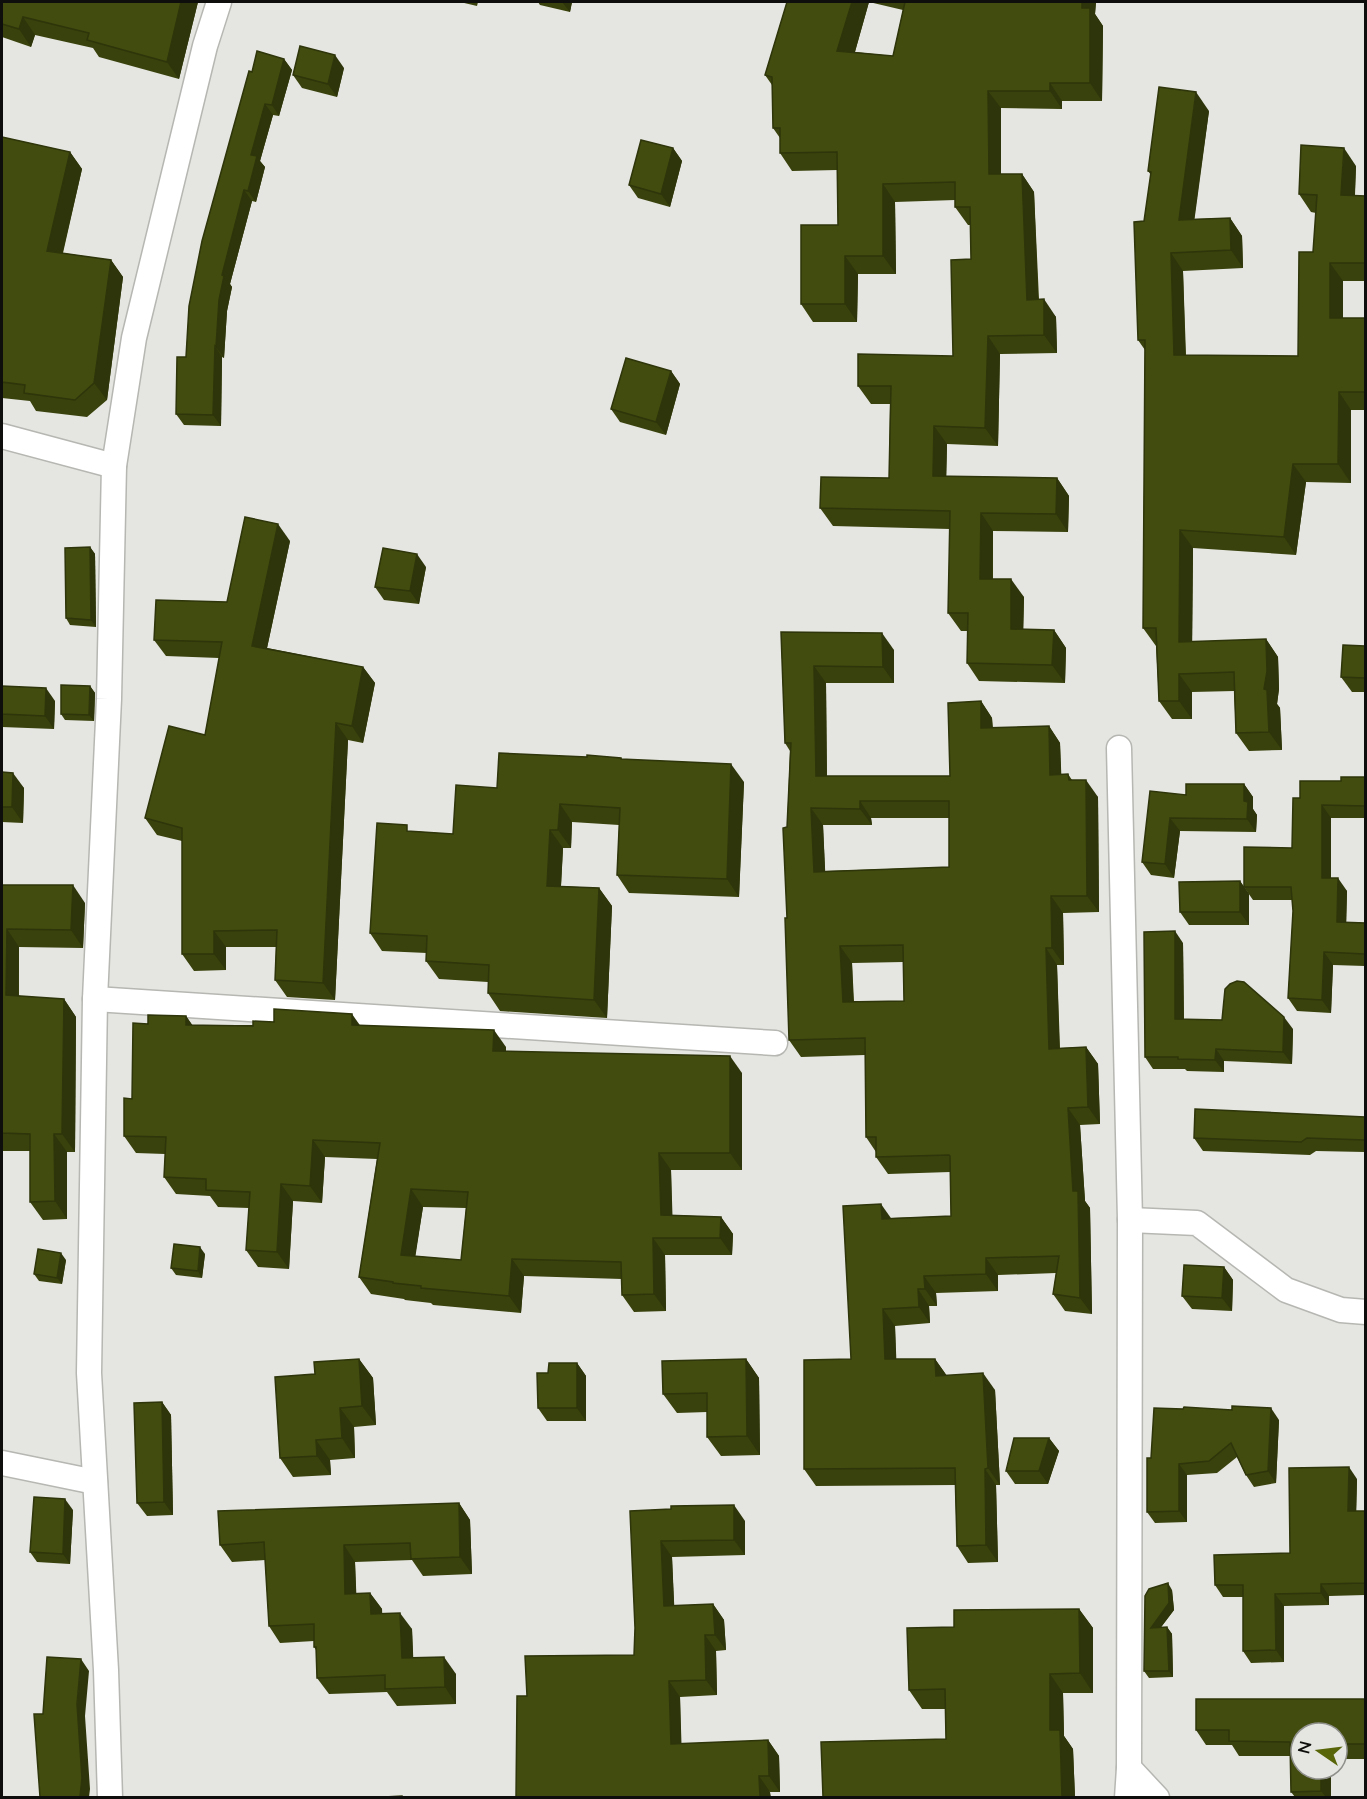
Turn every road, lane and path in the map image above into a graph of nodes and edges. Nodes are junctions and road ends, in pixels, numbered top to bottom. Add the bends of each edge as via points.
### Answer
1 (219, 2) edge
2 (2, 436) edge
3 (114, 466) junction
4 (1119, 748) dead end
5 (95, 999) junction
6 (775, 1043) dead end
7 (1130, 1220) junction
8 (1365, 1312) edge
9 (2, 1463) edge
10 (95, 1482) junction
11 (1129, 1768) junction
12 (110, 1797) edge
13 (1127, 1797) edge
14 (1156, 1797) edge

1 - 3 street via 134,338
2 - 3 street
3 - 5 street via 109,699
4 - 7 street
5 - 6 street
5 - 10 street via 88,1373
7 - 8 street via 1197,1223 1286,1290 1341,1310
7 - 11 street
9 - 10 street
10 - 12 street
11 - 13 street
11 - 14 street

